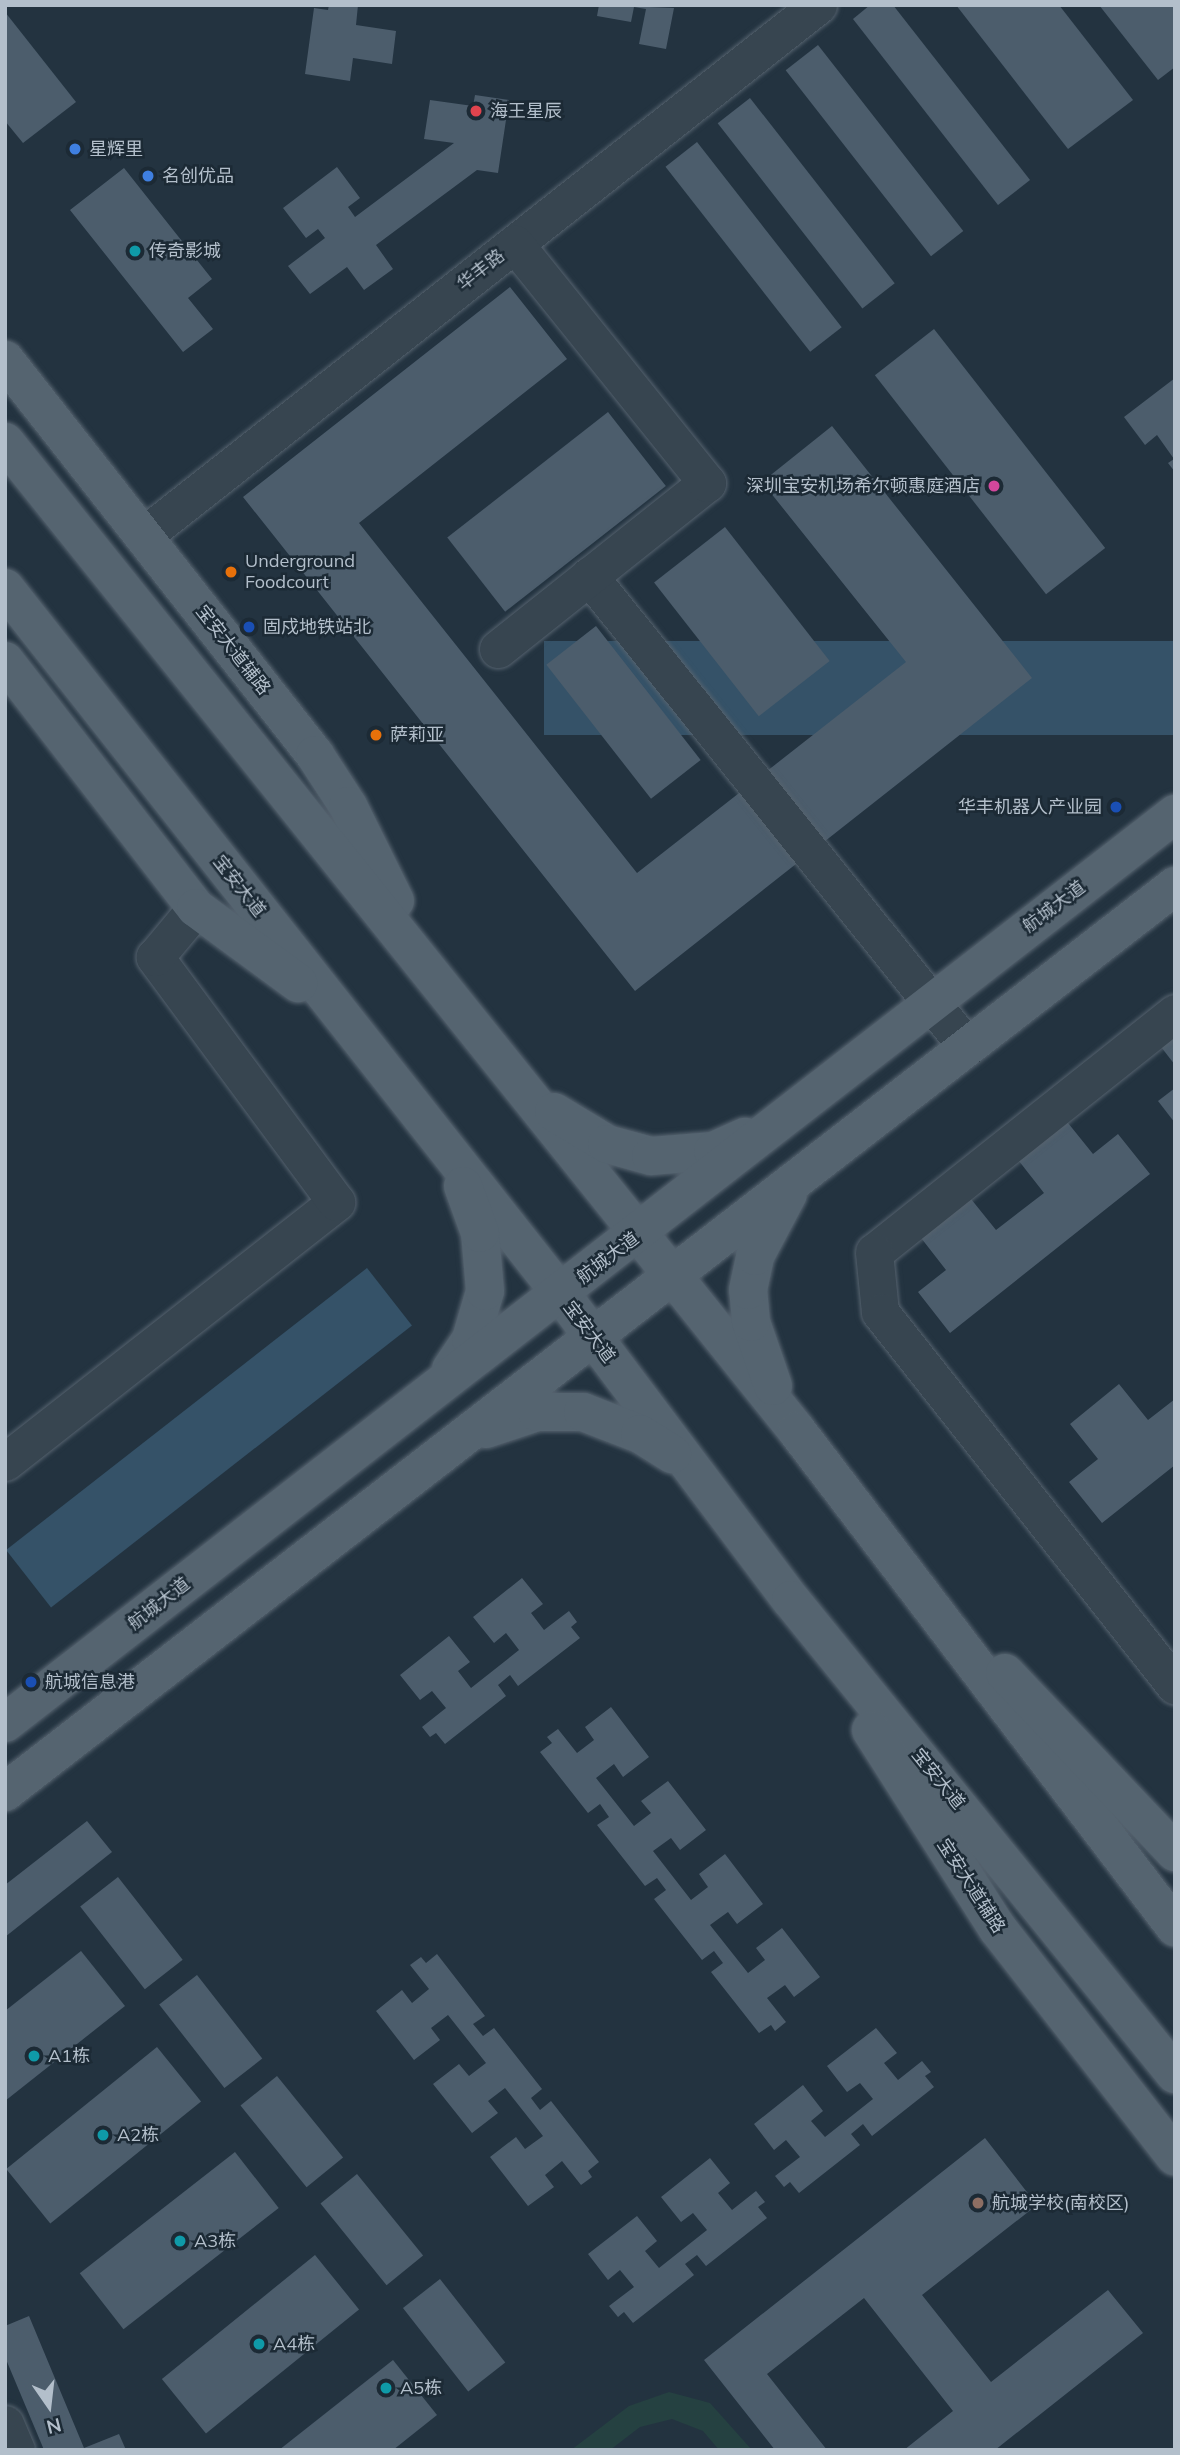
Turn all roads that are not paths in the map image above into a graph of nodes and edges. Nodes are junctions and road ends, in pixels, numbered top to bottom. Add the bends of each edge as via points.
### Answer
1 (818, 5) edge
2 (515, 244) junction
3 (5, 360) edge
4 (5, 442) edge
5 (143, 536) junction
6 (590, 576) junction
7 (5, 588) edge
8 (498, 649) dead end
9 (12, 683) edge
10 (1175, 814) edge
11 (1175, 886) edge
12 (197, 908) junction
13 (425, 963) junction
14 (931, 1001) junction
15 (337, 1013) junction
16 (1175, 1013) edge
17 (967, 1047) junction
18 (519, 1083) junction
19 (787, 1115) junction
20 (443, 1142) junction
21 (799, 1176) junction
22 (640, 1234) junction
23 (670, 1275) junction
24 (561, 1294) junction
25 (592, 1336) junction
26 (421, 1401) junction
27 (797, 1432) junction
28 (455, 1441) junction
29 (5, 1462) edge
30 (704, 1483) junction
31 (897, 1564) junction
32 (791, 1600) junction
33 (1175, 1685) edge
34 (5, 1723) edge
35 (5, 1792) edge
36 (1175, 1852) edge
37 (1175, 1927) edge
38 (1175, 2074) edge
39 (1175, 2155) edge
40 (5, 2424) edge
41 (16, 2450) edge

1 - 2 street, 华丰路
2 - 5 street, 华丰路
2 - 6 street via 707,483
3 - 5 main road, 宝安大道辅路
4 - 13 main road
5 - 13 main road, 宝安大道辅路 via 315,755 348,806
6 - 8 street
6 - 14 street
7 - 15 main road, 宝安大道
9 - 12 main road
10 - 14 main road, 航城大道
11 - 17 main road
12 - 15 main road
12 - 29 street via 155,957 336,1202
13 - 18 main road
14 - 17 street
14 - 19 main road, 航城大道
15 - 20 main road, 宝安大道
16 - 33 street via 874,1252 880,1312
17 - 21 main road
18 - 19 main road via 565,1121 607,1144 651,1156 713,1151
18 - 22 main road
19 - 22 main road, 航城大道
20 - 24 main road, 宝安大道
20 - 26 main road via 480,1233 485,1291 471,1339 456,1364
21 - 23 main road
21 - 27 main road via 760,1245 748,1290 758,1350
22 - 23 main road
22 - 24 main road, 航城大道
23 - 25 main road
23 - 27 main road
24 - 25 main road, 宝安大道
24 - 26 main road, 航城大道
25 - 28 main road
25 - 30 main road, 宝安大道
26 - 34 main road, 航城大道
27 - 31 main road
28 - 30 main road via 537,1412 583,1412 611,1420 667,1449
28 - 35 main road
30 - 32 main road, 宝安大道
31 - 36 main road
31 - 37 main road
32 - 38 main road, 宝安大道
32 - 39 main road, 宝安大道辅路 via 998,1929
40 - 41 street

